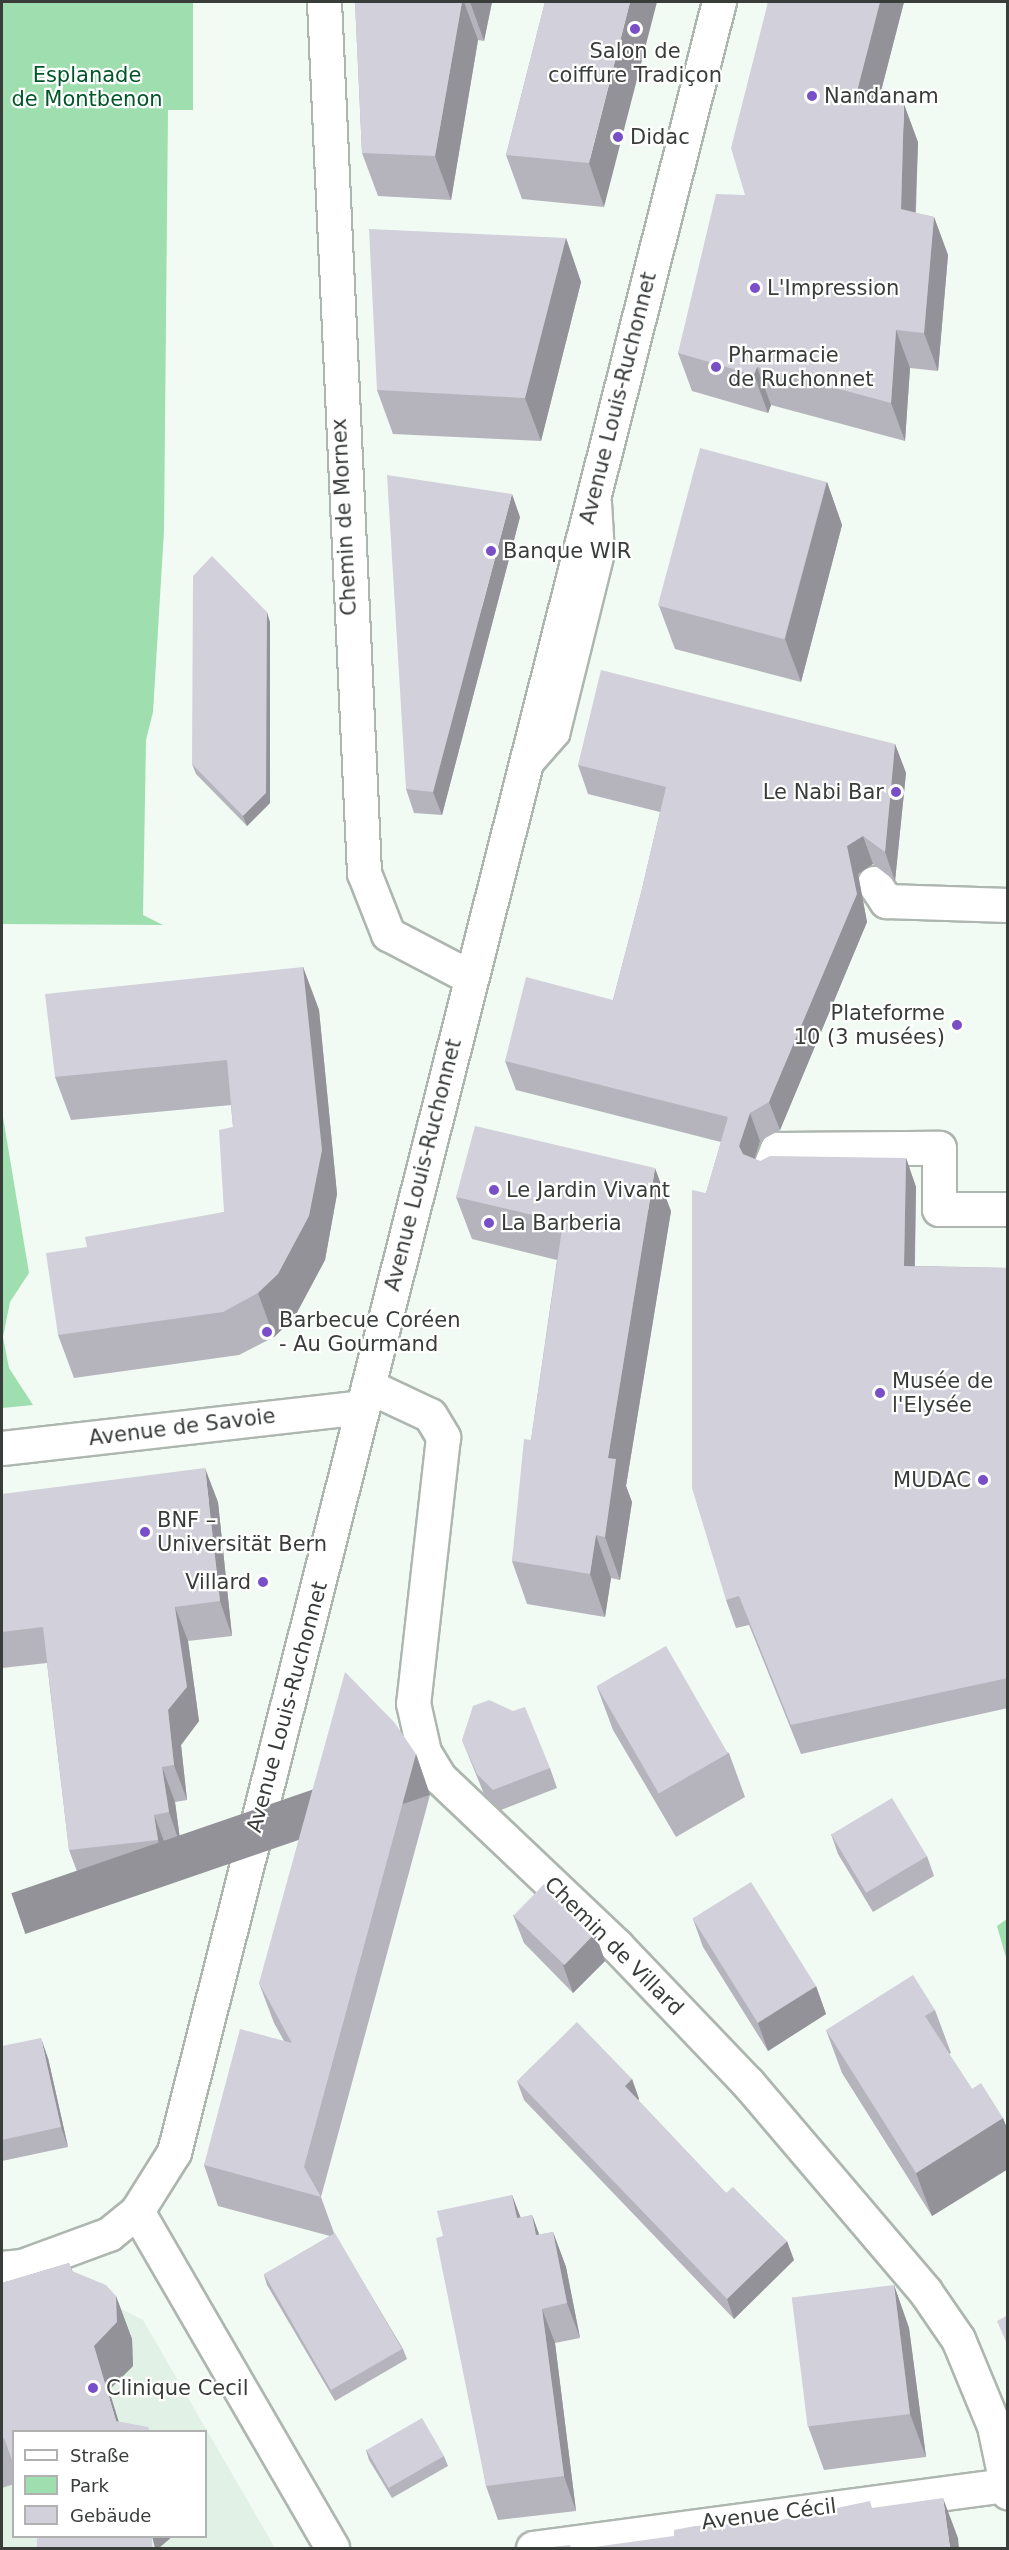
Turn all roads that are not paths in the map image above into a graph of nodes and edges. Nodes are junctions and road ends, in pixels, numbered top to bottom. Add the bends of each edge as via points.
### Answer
1 (324, 2) edge
2 (718, 2) edge
3 (874, 883) dead end
4 (1008, 905) edge
5 (470, 977) junction
6 (768, 1171) edge
7 (1008, 1209) edge
8 (365, 1396) junction
9 (2, 1448) edge
10 (137, 2211) junction
11 (2, 2268) edge
12 (1007, 2486) edge
13 (1008, 2493) edge
14 (332, 2548) edge
15 (532, 2548) edge

1 - 5 street, Chemin de Mornex via 364,873 388,934
2 - 5 street, Avenue Louis-Ruchonnet
3 - 4 street via 886,901
5 - 8 street, Avenue Louis-Ruchonnet
6 - 7 street via 777,1149 939,1148 939,1209
8 - 9 street, Avenue de Savoie
8 - 10 street, Avenue Louis-Ruchonnet via 174,2152
8 - 12 street, Chemin de Villard via 430,1415 443,1437 413,1702 424,1752 439,1777 616,1946 748,2083 925,2291 958,2339 994,2426
10 - 11 street, Avenue Louis-Ruchonnet via 109,2234 78,2248
10 - 14 street
12 - 13 street, Chemin de Villard
12 - 15 street, Avenue Cécil

